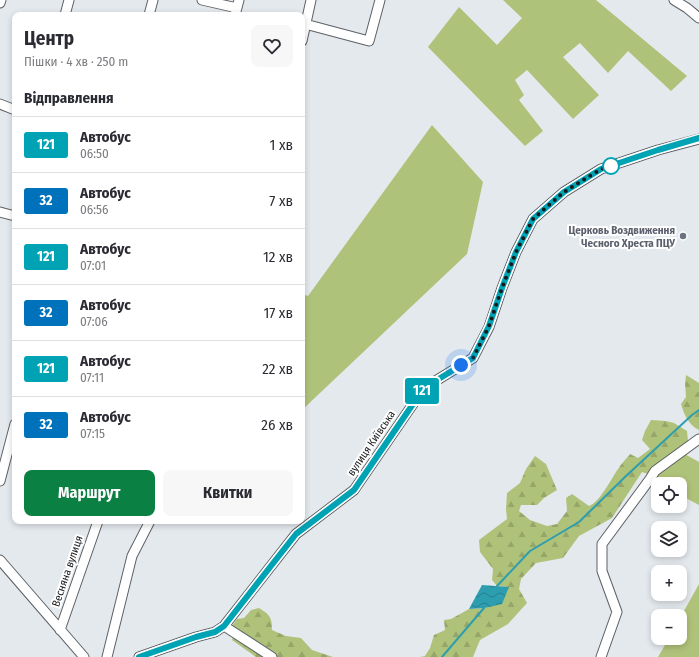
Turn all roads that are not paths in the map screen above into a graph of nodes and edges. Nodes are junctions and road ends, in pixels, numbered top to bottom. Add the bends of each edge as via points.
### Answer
1 (1, 0) edge
2 (69, 0) edge
3 (153, 0) edge
4 (202, 0) edge
5 (311, 0) edge
6 (380, 0) edge
7 (674, 0) edge
8 (0, 3) edge
9 (237, 8) edge
10 (66, 12) edge
11 (151, 12) edge
12 (699, 18) edge
13 (305, 24) joint
14 (0, 104) edge
15 (12, 109) edge
16 (699, 138) edge
17 (0, 212) edge
18 (12, 215) edge
19 (12, 433) edge
20 (699, 439) edge
21 (2, 461) edge
22 (0, 481) edge
23 (97, 524) edge
24 (148, 524) edge
25 (0, 560) edge
26 (224, 626) junction
27 (60, 630) junction
28 (84, 657) edge
29 (107, 657) edge
30 (139, 657) edge
31 (272, 657) edge
32 (601, 657) edge

1 - 8 street
2 - 10 street
3 - 11 street
4 - 9 street
5 - 13 street
6 - 13 street via 369,41
7 - 12 street
14 - 15 street
16 - 26 street, вулиця Київська via 601,169 564,192 533,219 516,252 489,326 473,358 424,388 354,490 296,534
17 - 18 street
19 - 21 street
20 - 32 street via 655,471 602,544 602,571 618,612
21 - 22 street
23 - 27 street, Весняна вулиця
24 - 29 street via 132,556
25 - 27 street
26 - 30 street, вулиця Київська via 215,632
26 - 31 street
27 - 28 street

